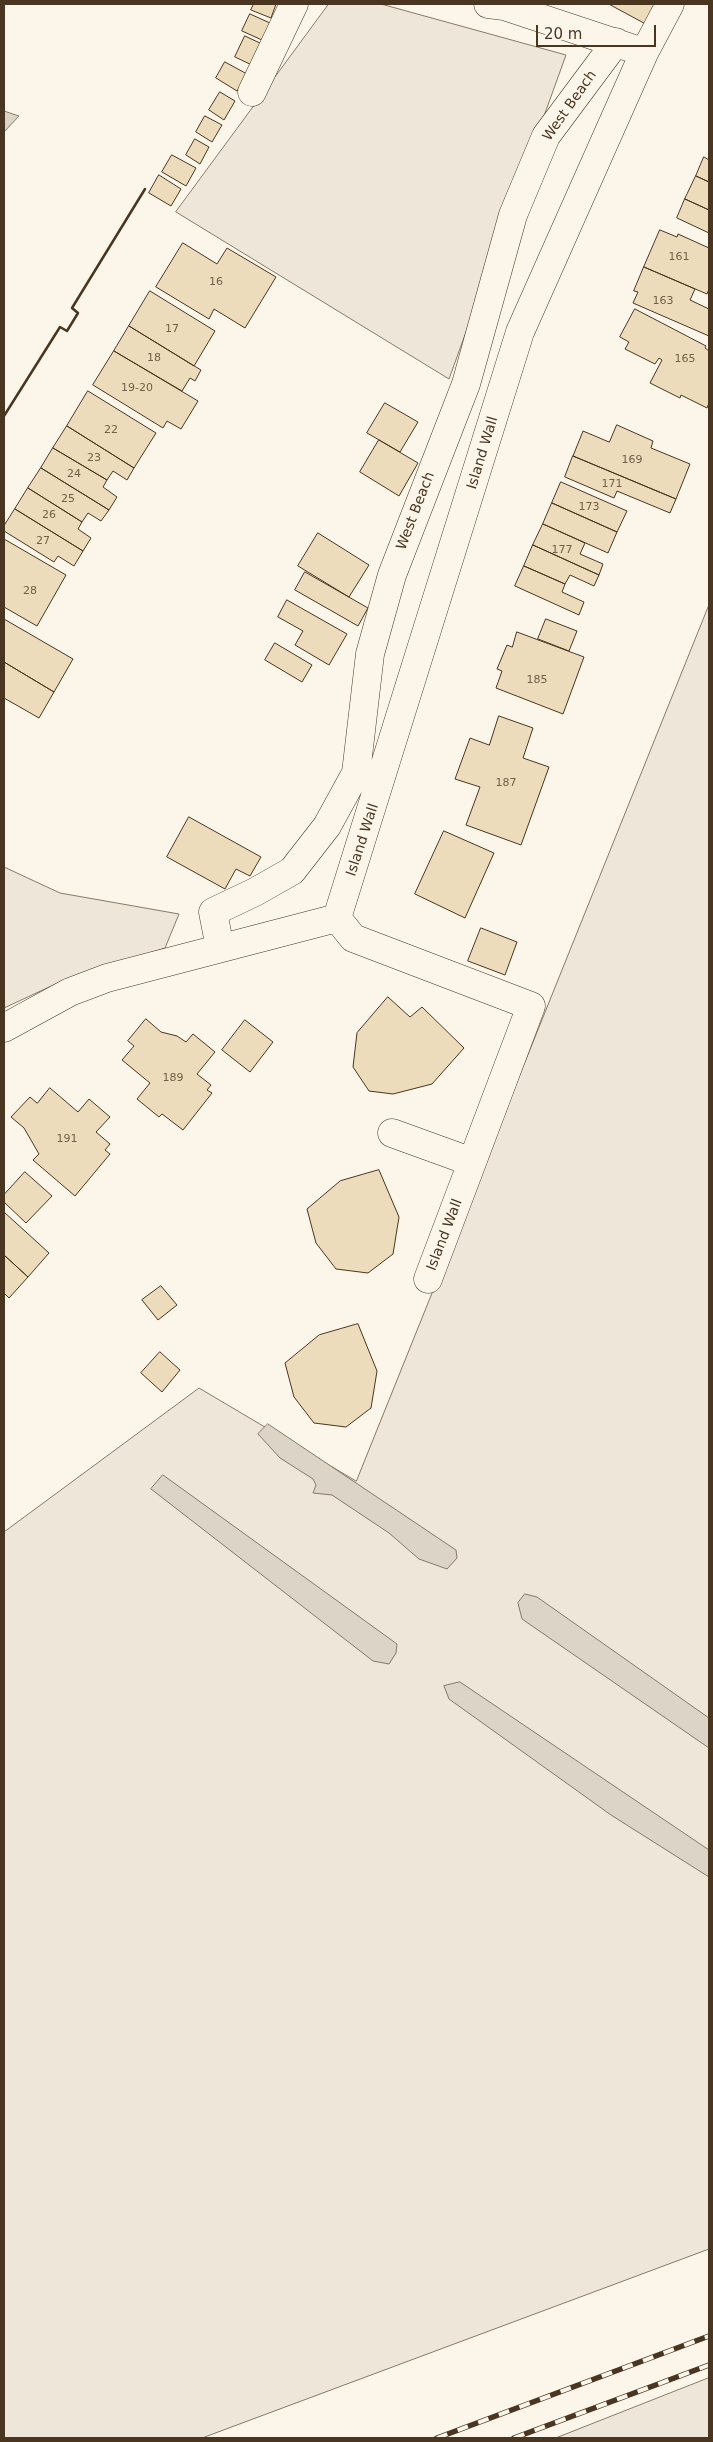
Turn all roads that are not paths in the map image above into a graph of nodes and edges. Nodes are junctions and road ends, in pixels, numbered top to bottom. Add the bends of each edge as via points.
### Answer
1 (294, 4) edge
2 (488, 4) edge
3 (670, 4) edge
4 (616, 42) junction
5 (644, 53) junction
6 (252, 92) dead end
7 (337, 918) junction
8 (220, 948) junction
9 (4, 1028) edge
10 (392, 1133) dead end
11 (472, 1162) junction
12 (428, 1279) dead end

1 - 6 street
2 - 4 street via 504,6
3 - 5 street, Island Wall
4 - 5 street
4 - 8 street, West Beach via 546,136 513,215 466,384 392,575 370,654 356,773 327,826 292,871 213,912
5 - 7 street, Island Wall via 520,332
7 - 8 street
7 - 11 street, Island Wall via 352,938 531,1006
8 - 9 street via 107,978 70,992
10 - 11 street
11 - 12 street, Island Wall

